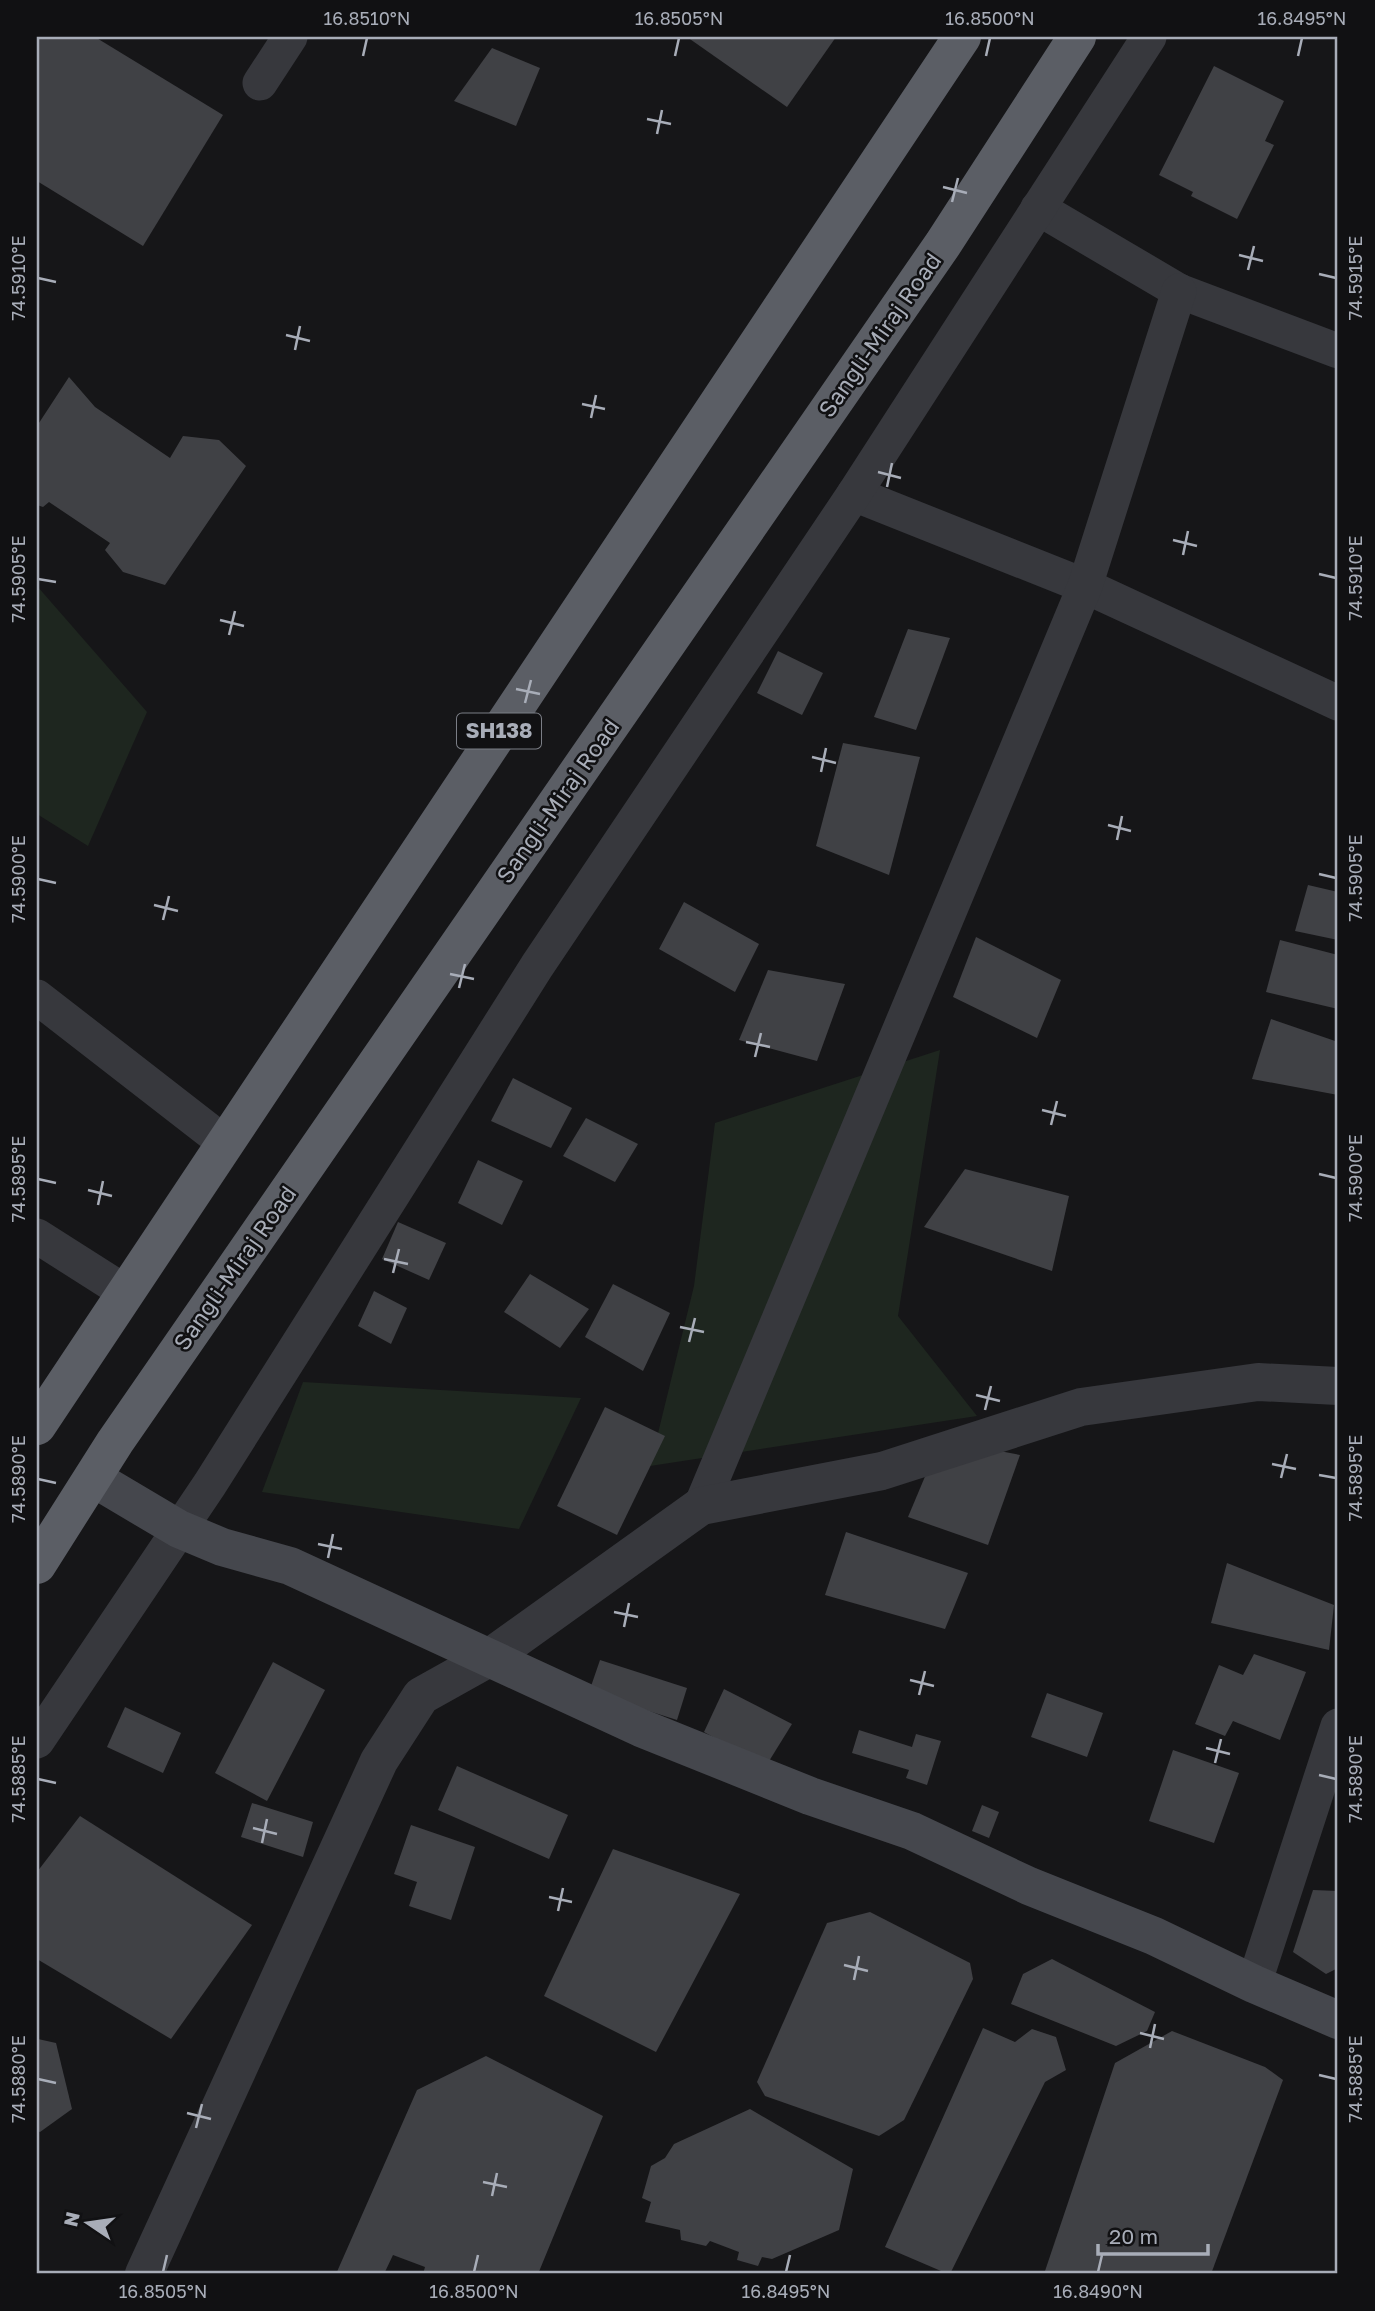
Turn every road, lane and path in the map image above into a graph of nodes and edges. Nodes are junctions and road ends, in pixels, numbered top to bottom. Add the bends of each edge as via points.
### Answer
1 (290, 37) edge
2 (962, 37) edge
3 (1077, 37) edge
4 (1149, 37) edge
5 (260, 83) dead end
6 (1038, 208) junction
7 (1179, 291) junction
8 (1338, 351) edge
9 (854, 494) junction
10 (1085, 586) junction
11 (1338, 703) edge
12 (37, 997) edge
13 (225, 1143) junction
14 (37, 1236) edge
15 (125, 1293) junction
16 (1338, 1387) edge
17 (37, 1426) edge
18 (93, 1478) junction
19 (701, 1506) junction
20 (179, 1529) junction
21 (37, 1565) edge
22 (489, 1658) junction
23 (1338, 1726) edge
24 (37, 1741) edge
25 (1254, 1984) junction
26 (1338, 2020) edge
27 (144, 2274) edge

1 - 5 street
2 - 13 highway, SH138
3 - 18 highway, Sangli-Miraj Road via 935,255
4 - 6 street
6 - 7 street
6 - 9 street
7 - 8 street
7 - 10 street
9 - 10 street
9 - 20 street via 537,966
10 - 11 street
10 - 19 street
12 - 13 street
13 - 15 highway, SH138
14 - 15 street
15 - 17 highway, SH138
16 - 19 street via 1258,1382 1081,1407 882,1471
18 - 20 main road
18 - 21 highway, Sangli-Miraj Road
19 - 22 street
20 - 22 main road via 290,1566
20 - 24 street
22 - 25 main road via 641,1728 810,1796 912,1831
22 - 27 street via 421,1696 379,1762
23 - 25 street
25 - 26 main road

